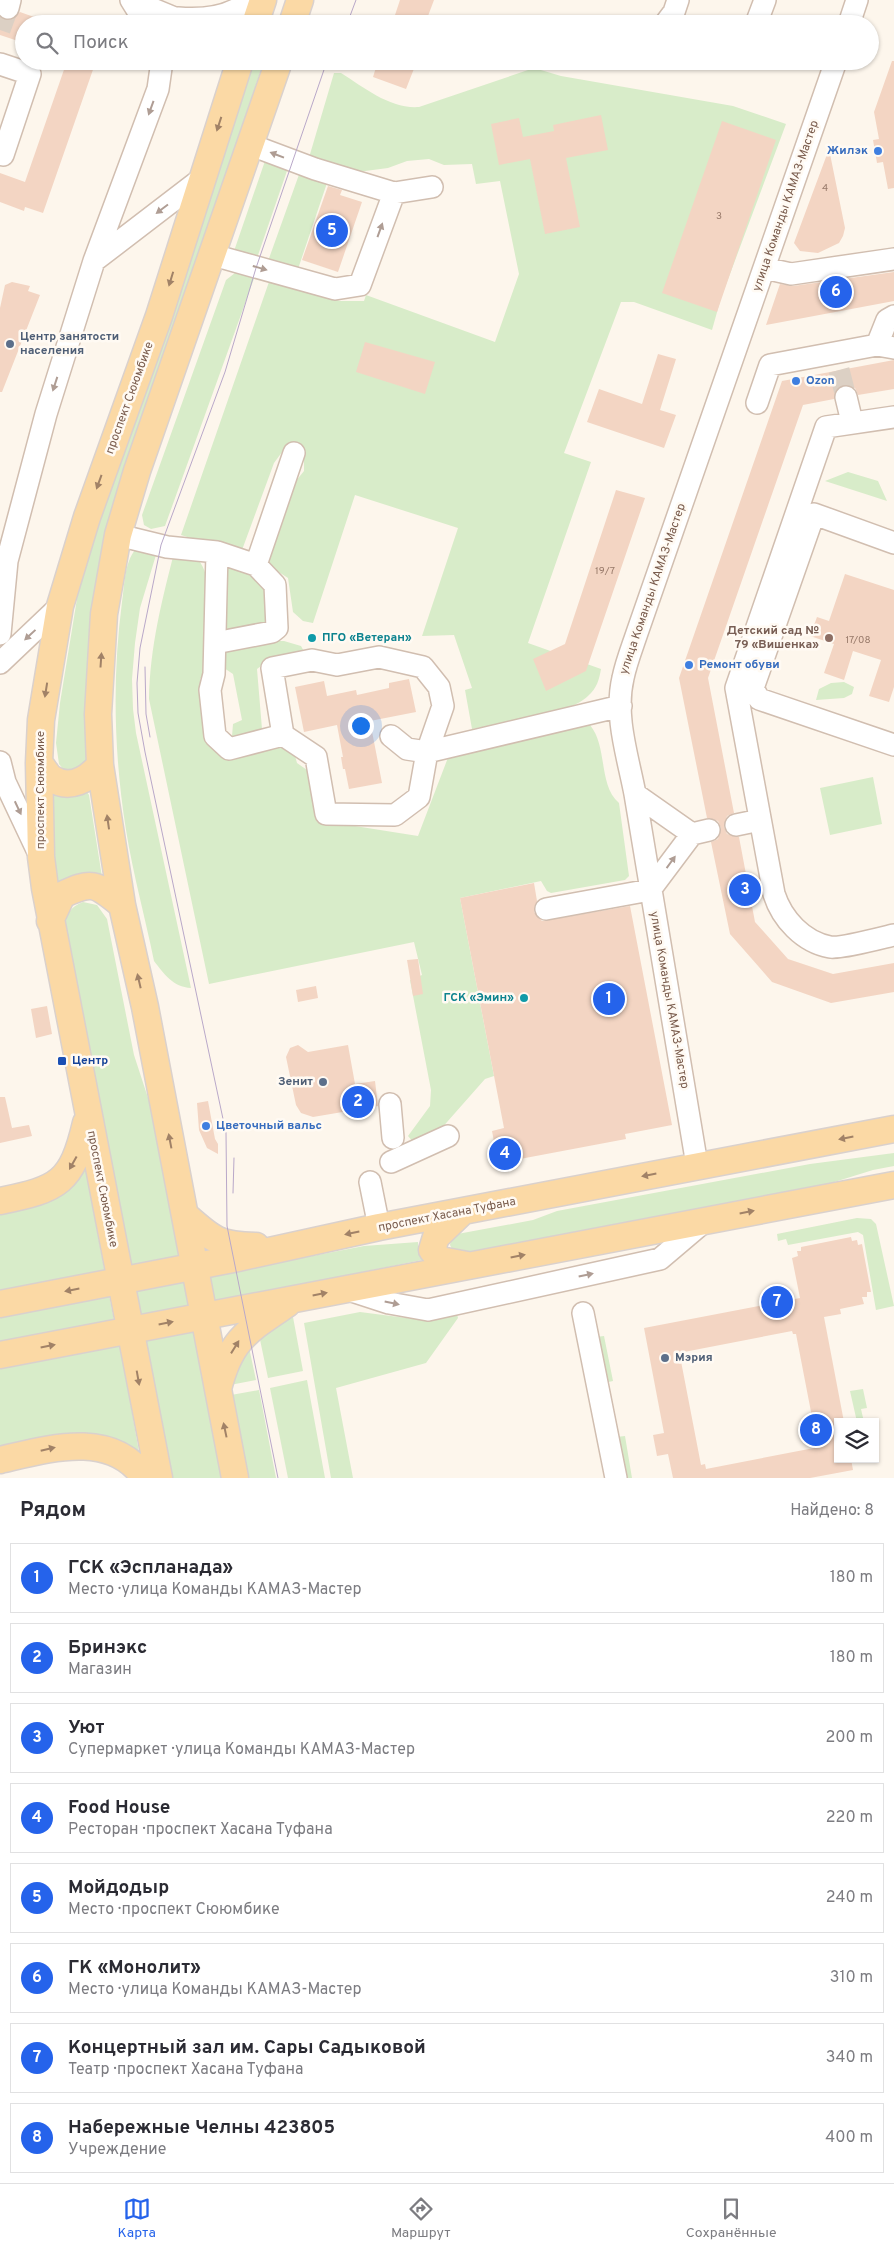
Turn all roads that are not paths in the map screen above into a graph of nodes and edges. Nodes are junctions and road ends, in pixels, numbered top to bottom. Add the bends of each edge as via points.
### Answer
1 (131, 0) edge
2 (250, 0) edge
3 (264, 0) edge
4 (300, 0) edge
5 (678, 0) edge
6 (765, 0) edge
7 (857, 0) edge
8 (140, 15) edge
9 (168, 15) edge
10 (216, 15) edge
11 (258, 15) edge
12 (295, 15) edge
13 (672, 15) edge
14 (759, 15) edge
15 (852, 15) edge
16 (0, 64) edge
17 (15, 69) edge
18 (18, 70) edge
19 (161, 70) edge
20 (229, 70) edge
21 (237, 70) edge
22 (276, 70) edge
23 (833, 70) edge
24 (230, 88) junction
25 (250, 145) junction
26 (0, 154) edge
27 (201, 180) junction
28 (432, 187) dead end
29 (394, 193) junction
30 (213, 255) junction
31 (894, 259) edge
32 (94, 261) junction
33 (764, 268) junction
34 (894, 316) edge
35 (886, 346) edge
36 (846, 397) tunnel mouth
37 (757, 403) dead end
38 (894, 416) edge
39 (852, 422) junction
40 (294, 453) dead end
41 (118, 535) junction
42 (894, 544) edge
43 (217, 552) junction
44 (4, 559) edge
45 (256, 565) junction
46 (60, 606) junction
47 (0, 634) edge
48 (214, 643) junction
49 (0, 663) edge
50 (621, 706) junction
51 (283, 735) junction
52 (391, 736) dead end
53 (894, 745) edge
54 (427, 752) junction
55 (0, 762) edge
56 (39, 763) junction
57 (100, 765) junction
58 (635, 794) junction
59 (760, 820) junction
60 (736, 825) dead end
61 (41, 857) junction
62 (650, 890) junction
63 (122, 905) junction
64 (546, 909) dead end
65 (50, 921) junction
66 (894, 935) edge
67 (390, 1104) dead end
68 (88, 1117) junction
69 (894, 1129) edge
70 (448, 1136) dead end
71 (393, 1138) dead end
72 (391, 1162) dead end
73 (697, 1166) junction
74 (370, 1182) dead end
75 (894, 1185) edge
76 (0, 1201) edge
77 (461, 1213) junction
78 (185, 1215) junction
79 (706, 1220) junction
80 (379, 1227) junction
81 (285, 1247) junction
82 (471, 1265) junction
83 (194, 1266) junction
84 (120, 1280) junction
85 (346, 1289) junction
86 (294, 1299) junction
87 (0, 1304) edge
88 (203, 1315) junction
89 (130, 1330) junction
90 (0, 1356) edge
91 (217, 1392) junction
92 (0, 1460) edge
93 (146, 1478) edge
94 (159, 1478) edge
95 (235, 1478) edge
96 (605, 1478) edge
97 (616, 1478) edge

1 - 8 street
1 - 9 street
2 - 10 street
3 - 11 main road
4 - 12 main road
5 - 13 street
6 - 14 street
7 - 15 street
16 - 17 street
18 - 26 street via 30,74 3,155
19 -> 32 street via 158,89
20 - 24 street
21 - 24 main road, проспект Сююмбике
22 - 25 main road
23 - 33 street, улица Команды КАМАЗ-Мастер
24 -> 27 main road, проспект Сююмбике
29 -> 25 street
25 - 30 main road
27 -> 32 street
27 -> 46 main road, проспект Сююмбике via 159,316 87,517
28 - 29 street
30 -> 29 street via 335,289 360,285
30 - 41 main road
31 - 33 street via 791,274
32 -> 44 street
33 - 50 street, улица Команды КАМАЗ-Мастер via 636,633 622,679
34 - 35 street via 887,320
35 - 37 street via 837,361 770,365
36 - 39 street
38 - 39 street
39 - 59 street via 826,427 736,688
40 - 45 street
41 - 43 street via 167,547
57 -> 41 main road via 98,714 104,614
42 - 53 street via 814,514 753,688 760,699
43 - 45 street
43 - 48 street
44 - 47 street
45 - 48 street via 275,585 277,628 272,632
46 -> 49 street
46 -> 56 main road, проспект Сююмбике via 41,720
48 - 51 street via 214,674 210,690 216,736 229,749
50 - 54 street
50 - 58 street, улица Команды КАМАЗ-Мастер via 623,738
51 - 54 street via 316,757 326,814 394,816 418,797
51 - 54 street via 272,668 312,660 337,665 379,657 423,667 439,687 443,706
52 - 54 street via 407,749
55 -> 61 street via 5,782
56 - 57 main road via 52,778 66,783 90,777
56 - 61 main road, проспект Сююмбике
63 -> 57 main road
58 - 62 street, улица Команды КАМАЗ-Мастер
62 -> 58 street via 700,832
59 - 60 street
59 - 66 street via 776,902 797,932 831,948
61 - 65 main road, проспект Сююмбике
62 - 64 street
62 - 73 street, улица Команды КАМАЗ-Мастер
63 - 65 main road via 100,888 82,886 62,895
78 -> 63 main road
65 - 68 main road, проспект Сююмбике
67 - 71 street
68 -> 76 main road via 77,1156 60,1182 34,1194
68 - 84 main road, проспект Сююмбике
69 -> 73 main road, проспект Хасана Туфана
70 - 72 street
73 -> 77 main road, проспект Хасана Туфана
74 - 80 street
79 -> 75 main road
77 - 80 main road, проспект Хасана Туфана
77 - 82 main road via 436,1237 432,1250 440,1260
78 - 81 main road via 221,1243
78 - 83 main road
82 -> 79 main road
85 -> 79 street via 389,1303 428,1310 660,1258
80 -> 81 main road, проспект Хасана Туфана
81 - 83 main road, проспект Хасана Туфана
82 - 85 main road
83 - 84 main road, проспект Хасана Туфана
83 - 88 main road
84 -> 87 main road, проспект Хасана Туфана
84 - 89 main road, проспект Сююмбике
86 -> 85 main road
86 - 88 main road
91 -> 86 main road via 237,1341
89 -> 88 main road
88 - 91 main road
90 -> 89 main road
89 -> 94 main road, проспект Сююмбике
95 -> 91 main road
92 -> 93 main road via 64,1445 90,1446 111,1451 127,1460
96 - 97 street via 578,1314

